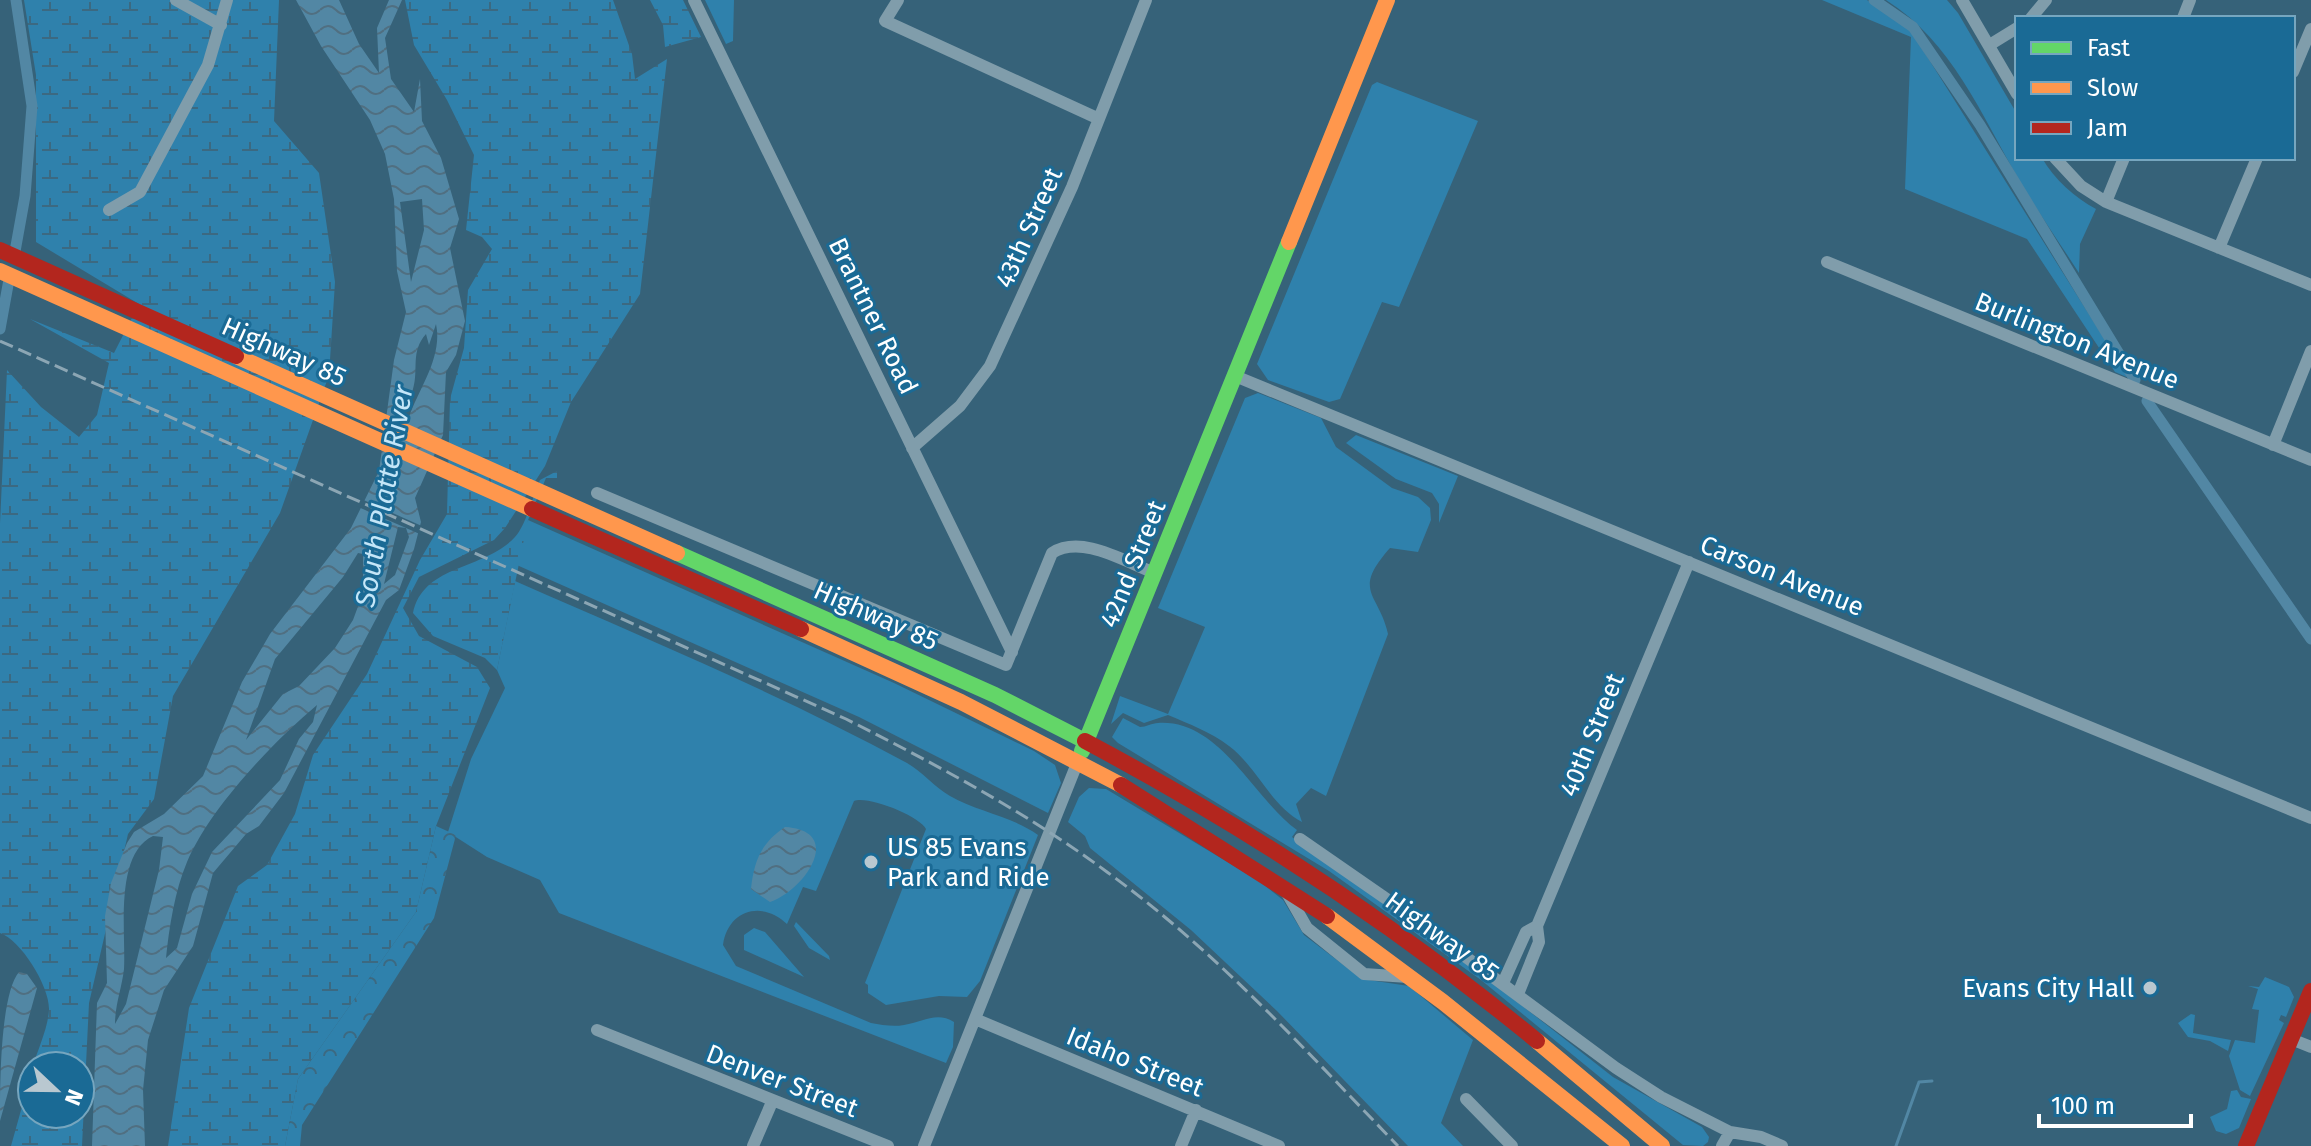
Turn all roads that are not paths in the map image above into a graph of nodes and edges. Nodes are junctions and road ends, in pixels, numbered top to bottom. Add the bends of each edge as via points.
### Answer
1 (176, 0) edge
2 (227, 0) edge
3 (694, 0) edge
4 (898, 0) edge
5 (1146, 0) edge
6 (1387, 0) edge
7 (1962, 0) edge
8 (2046, 0) edge
9 (2033, 16) edge
10 (221, 25) junction
11 (2015, 29) edge
12 (2311, 29) edge
13 (1991, 44) junction
14 (2295, 67) edge
15 (2015, 90) edge
16 (1097, 118) junction
17 (2057, 160) edge
18 (2123, 160) edge
19 (2256, 160) edge
20 (2106, 202) junction
21 (109, 210) dead end
22 (2219, 248) junction
23 (0, 250) edge
24 (1827, 262) dead end
25 (0, 271) edge
26 (2311, 285) edge
27 (2311, 351) edge
28 (1235, 376) junction
29 (2273, 445) junction
30 (912, 448) junction
31 (2311, 460) edge
32 (597, 493) dead end
33 (1689, 562) junction
34 (1155, 573) junction
35 (1012, 652) junction
36 (1087, 741) junction
37 (1078, 761) junction
38 (2311, 818) edge
39 (1300, 839) dead end
40 (1278, 881) junction
41 (1537, 926) junction
42 (1415, 978) junction
43 (1503, 983) junction
44 (2311, 991) edge
45 (1518, 994) junction
46 (975, 1019) junction
47 (597, 1030) dead end
48 (2291, 1039) junction
49 (2311, 1047) edge
50 (1466, 1099) dead end
51 (772, 1102) junction
52 (1196, 1110) junction
53 (1725, 1129) junction
54 (753, 1146) edge
55 (888, 1146) edge
56 (924, 1146) edge
57 (1181, 1146) edge
58 (1279, 1146) edge
59 (1512, 1146) edge
60 (1622, 1146) edge
61 (1662, 1146) edge
62 (1722, 1146) edge
63 (1782, 1146) edge
64 (2246, 1146) edge

1 - 10 street
2 - 10 street
3 - 30 street, Brantner Road
4 - 16 street via 885,21
5 - 16 street, 43th Street
6 - 28 main road, 42nd Street
7 - 13 street
8 - 9 street
10 - 21 street via 208,65 140,192
11 - 13 street
12 - 14 street
13 - 15 street
16 - 30 street, 43th Street via 1072,187 990,366 960,406
17 - 20 street via 2068,175
18 - 20 street
19 - 22 street
20 - 22 street
22 - 26 street
23 - 36 main road, Highway 85 via 995,695
24 - 29 street, Burlington Avenue
25 - 37 main road, Highway 85 via 943,694
27 - 29 street
28 - 33 street, Carson Avenue
28 - 34 main road, 42nd Street
29 - 31 street, Burlington Avenue
30 - 35 street, Brantner Road
32 - 35 street via 1006,665
33 - 38 street, Carson Avenue
33 - 41 street, 40th Street
34 - 35 street via 1082,546 1059,549 1052,553
34 - 36 main road, 42nd Street
36 - 37 main road, 42nd Street
36 - 61 main road, Highway 85 via 1220,816 1374,917 1503,1013
37 - 40 main road, Highway 85
37 - 46 street, 42nd Street
39 - 43 street
40 - 42 main road, Highway 85
40 - 42 street via 1307,928 1364,974
41 - 43 street, 40th Street via 1526,932
41 - 45 street, 40th Street via 1539,942
42 - 60 main road, Highway 85
43 - 45 street
44 - 48 main road
45 - 53 street via 1616,1068
46 - 52 street, Idaho Street
46 - 56 street, 42nd Street
47 - 51 street, Denver Street
48 - 49 street
48 - 64 main road
50 - 59 street
51 - 54 street
51 - 55 street, Denver Street
52 - 57 street
52 - 58 street, Idaho Street
53 - 62 street
53 - 63 street

